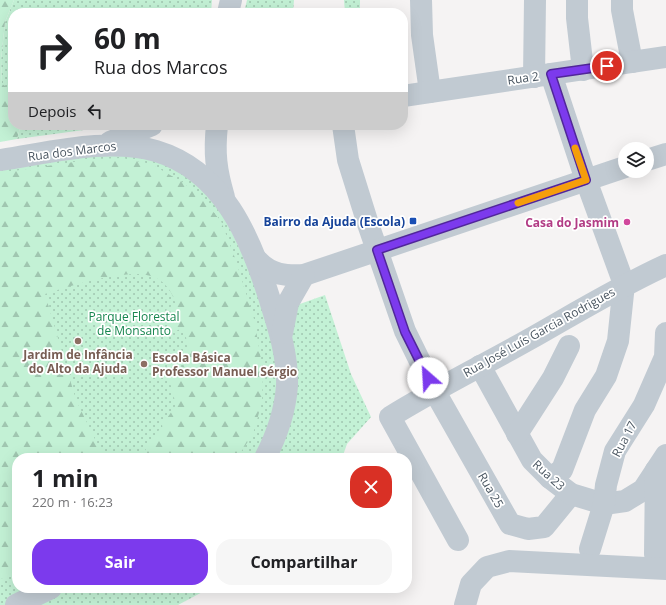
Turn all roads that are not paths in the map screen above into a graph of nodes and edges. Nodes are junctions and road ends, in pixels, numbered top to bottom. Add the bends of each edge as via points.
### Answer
1 (420, 0) edge
2 (535, 0) edge
3 (578, 0) edge
4 (622, 0) edge
5 (666, 58) edge
6 (632, 62) junction
7 (582, 70) junction
8 (542, 76) junction
9 (430, 92) junction
10 (408, 95) edge
11 (139, 130) edge
12 (217, 130) edge
13 (344, 130) edge
14 (100, 145) junction
15 (666, 154) edge
16 (654, 158) edge
17 (0, 160) edge
18 (618, 169) edge
19 (586, 180) junction
20 (224, 198) junction
21 (377, 250) junction
22 (258, 261) junction
23 (666, 265) edge
24 (304, 275) junction
25 (624, 284) junction
26 (666, 333) edge
27 (281, 336) junction
28 (569, 346) dead end
29 (480, 366) junction
30 (434, 390) junction
31 (517, 434) junction
32 (267, 453) edge
33 (410, 453) edge
34 (412, 457) edge
35 (661, 462) edge
36 (550, 478) junction
37 (571, 494) junction
38 (604, 504) junction
39 (458, 540) dead end
40 (590, 549) dead end
41 (662, 559) edge
42 (41, 593) edge
43 (16, 605) edge
44 (465, 605) edge

1 - 9 street
2 - 8 street
3 - 7 street via 577,18
4 - 6 street
5 - 6 street, Rua 2
6 - 7 street, Rua 2
7 - 8 street, Rua 2
8 - 9 street, Rua 2
8 - 19 street
9 - 10 street, Rua 2
11 - 14 street
12 - 20 street via 215,158
13 - 21 street, Rua 25 via 348,160
14 - 17 street, Rua dos Marcos
14 - 20 street, Rua dos Marcos via 127,145 172,156 208,181
15 - 16 street
18 - 19 street, Rua dos Marcos
19 - 21 street, Rua dos Marcos
19 - 25 street
20 - 22 street, Rua dos Marcos via 241,224
21 - 24 street, Rua dos Marcos
21 - 30 street, Rua 25 via 405,332
22 - 24 street, Rua dos Marcos via 267,270 276,274
22 - 27 street, Rua dos Marcos
23 - 25 street, Rua José Luís Garcia Rodrigues
24 - 27 street, Rua dos Marcos via 288,303
25 - 29 street, Rua José Luís Garcia Rodrigues
25 - 36 street via 618,341 606,376 585,410 562,470
26 - 38 street, Rua 17 via 664,357 644,405 615,451
27 - 32 street, Rua dos Marcos via 286,367 286,396 277,433
28 - 31 street
29 - 30 street, Rua José Luís Garcia Rodrigues
29 - 31 street, Rua 23
30 - 33 street, Rua José Luís Garcia Rodrigues via 390,417
30 - 37 street, Rua 25 via 510,524 528,529 544,527
31 - 36 street, Rua 23 via 532,460
34 - 39 street, Rua José Luís Garcia Rodrigues
35 - 38 street, Rua 23 via 643,490 625,501
35 - 41 street
36 - 37 street, Rua 23
37 - 38 street, Rua 23
38 - 40 street, Rua 17
41 - 44 street via 509,561 487,567 471,584
42 - 43 street

